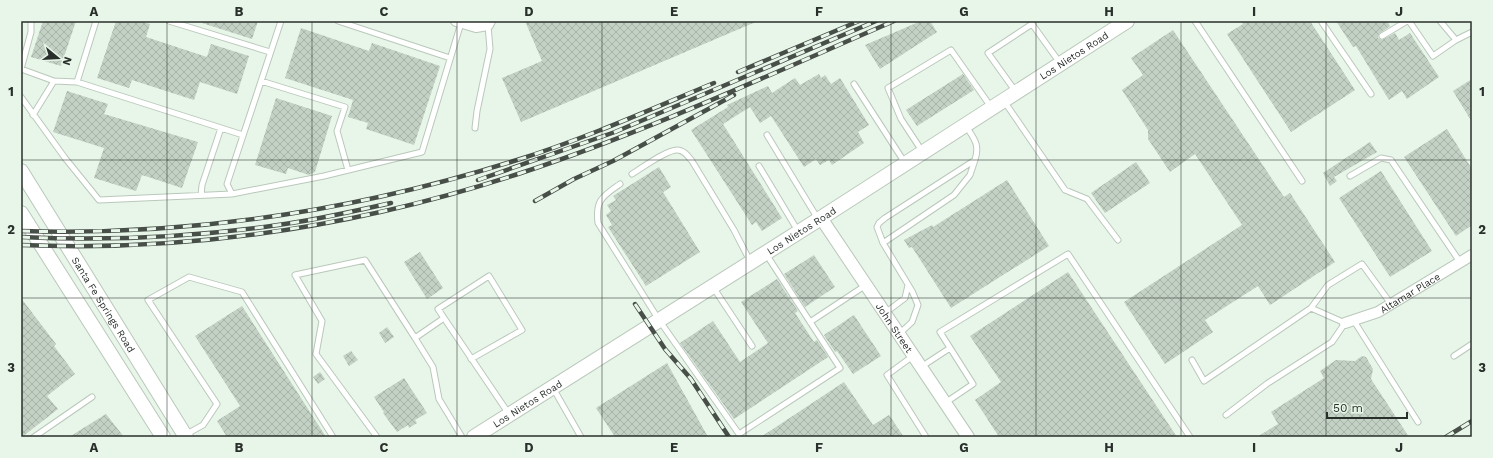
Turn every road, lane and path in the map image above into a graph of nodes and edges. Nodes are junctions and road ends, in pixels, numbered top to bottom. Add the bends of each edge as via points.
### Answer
1 (31, 21) edge
2 (96, 21) edge
3 (169, 21) edge
4 (281, 21) edge
5 (338, 21) edge
6 (1127, 21) edge
7 (1195, 21) edge
8 (1321, 21) edge
9 (1408, 21) edge
10 (1440, 21) edge
11 (458, 22) edge
12 (489, 23) edge
13 (1472, 32) edge
14 (1382, 36) dead end
15 (1456, 40) junction
16 (270, 52) junction
17 (450, 58) junction
18 (1060, 64) junction
19 (54, 81) junction
20 (260, 81) junction
21 (77, 82) junction
22 (854, 84) dead end
23 (1016, 92) junction
24 (1371, 94) dead end
25 (21, 97) edge
26 (1004, 100) junction
27 (992, 108) junction
28 (33, 115) junction
29 (965, 125) junction
30 (221, 128) junction
31 (475, 128) dead end
32 (243, 135) junction
33 (767, 135) dead end
34 (923, 152) junction
35 (975, 160) junction
36 (906, 163) junction
37 (759, 166) dead end
38 (348, 170) junction
39 (21, 171) edge
40 (632, 174) dead end
41 (1350, 176) dead end
42 (1302, 181) dead end
43 (620, 184) dead end
44 (232, 194) junction
45 (201, 195) junction
46 (21, 213) edge
47 (820, 219) junction
48 (799, 232) junction
49 (1118, 240) dead end
50 (884, 243) junction
51 (765, 253) junction
52 (1472, 255) edge
53 (750, 262) junction
54 (1460, 262) junction
55 (866, 285) junction
56 (908, 285) junction
57 (713, 286) junction
58 (1391, 304) junction
59 (1311, 308) junction
60 (885, 313) junction
61 (444, 318) junction
62 (660, 320) junction
63 (810, 322) junction
64 (1350, 322) junction
65 (899, 334) junction
66 (415, 338) junction
67 (1472, 344) edge
68 (752, 346) dead end
69 (950, 348) junction
70 (914, 356) junction
71 (1454, 356) dead end
72 (471, 359) junction
73 (1192, 360) dead end
74 (921, 367) junction
75 (552, 388) junction
76 (92, 397) dead end
77 (945, 403) junction
78 (509, 415) junction
79 (1226, 415) dead end
80 (1418, 422) dead end
81 (184, 436) edge
82 (34, 437) edge
83 (163, 437) edge
84 (333, 437) edge
85 (377, 437) edge
86 (462, 437) edge
87 (474, 437) edge
88 (581, 437) edge
89 (926, 437) edge
90 (968, 437) edge
91 (1190, 437) edge

1 - 19 lane via 31,32 21,69
2 - 21 lane
3 - 16 lane
4 - 16 lane
5 - 17 lane
6 - 18 main road, Los Nietos Road
7 - 42 lane
8 - 24 lane
9 - 14 lane
9 - 15 lane via 1433,56
10 - 15 lane
11 - 12 street via 476,27
11 - 17 lane
12 - 31 lane via 490,49
13 - 15 lane
16 - 20 lane
17 - 38 lane via 422,152
18 - 23 main road, Los Nietos Road
18 - 23 lane via 1032,24 988,53
19 - 21 lane
19 - 28 lane
20 - 32 lane
20 - 38 lane via 345,107 337,131
21 - 30 lane
22 - 36 lane
23 - 26 main road, Los Nietos Road
25 - 28 lane
26 - 27 main road, Los Nietos Road
26 - 49 lane via 1065,190 1087,199
27 - 29 main road, Los Nietos Road
27 - 34 lane via 951,50 888,88 901,119
28 - 45 lane via 99,200
29 - 34 main road, Los Nietos Road
29 - 35 lane via 976,142 978,151
30 - 32 lane
30 - 45 lane
32 - 44 lane via 226,184
33 - 47 lane
34 - 36 main road, Los Nietos Road
35 - 50 lane via 970,175 954,195
35 - 50 lane via 879,223 877,228
36 - 47 main road, Los Nietos Road
37 - 48 lane
38 - 44 lane
39 - 81 main road, Santa Fe Springs Road
40 - 53 lane via 669,152 677,150 684,153 692,161 734,230
41 - 54 lane via 1381,158 1391,160
43 - 62 lane via 600,199 598,223
44 - 45 lane
46 - 83 main road, Santa Fe Springs Road
47 - 48 main road, Los Nietos Road
47 - 55 street, John Street
48 - 51 main road, Los Nietos Road
50 - 56 lane
51 - 53 main road, Los Nietos Road
51 - 63 lane
52 - 54 street, Altamar Place
53 - 57 main road, Los Nietos Road
54 - 58 street, Altamar Place
55 - 60 street, John Street
55 - 63 lane
56 - 60 lane via 905,298
56 - 65 lane via 918,305 912,322
57 - 62 main road, Los Nietos Road
57 - 68 lane
58 - 59 lane via 1362,264 1328,285
58 - 64 street, Altamar Place via 1378,312
59 - 64 lane
59 - 73 lane via 1204,381
60 - 65 street, John Street
61 - 66 lane
61 - 72 lane
61 - 72 lane via 438,309 489,276 522,330
62 - 63 lane via 739,434 840,368
62 - 75 main road, Los Nietos Road
64 - 79 lane via 1332,342 1268,383
64 - 80 lane
65 - 70 street, John Street
66 - 85 lane via 365,260 295,275 322,322 316,354
66 - 86 lane via 433,367 439,399
67 - 71 lane
69 - 74 lane
69 - 77 lane via 973,384
69 - 91 lane via 940,332 1068,254
70 - 74 street, John Street
70 - 89 lane via 887,375
72 - 78 lane
74 - 77 street, John Street
75 - 78 main road, Los Nietos Road
75 - 88 lane
76 - 82 lane
77 - 90 street, John Street
78 - 87 main road, Los Nietos Road
81 - 84 lane via 203,425 217,404 148,300 189,277 242,292

